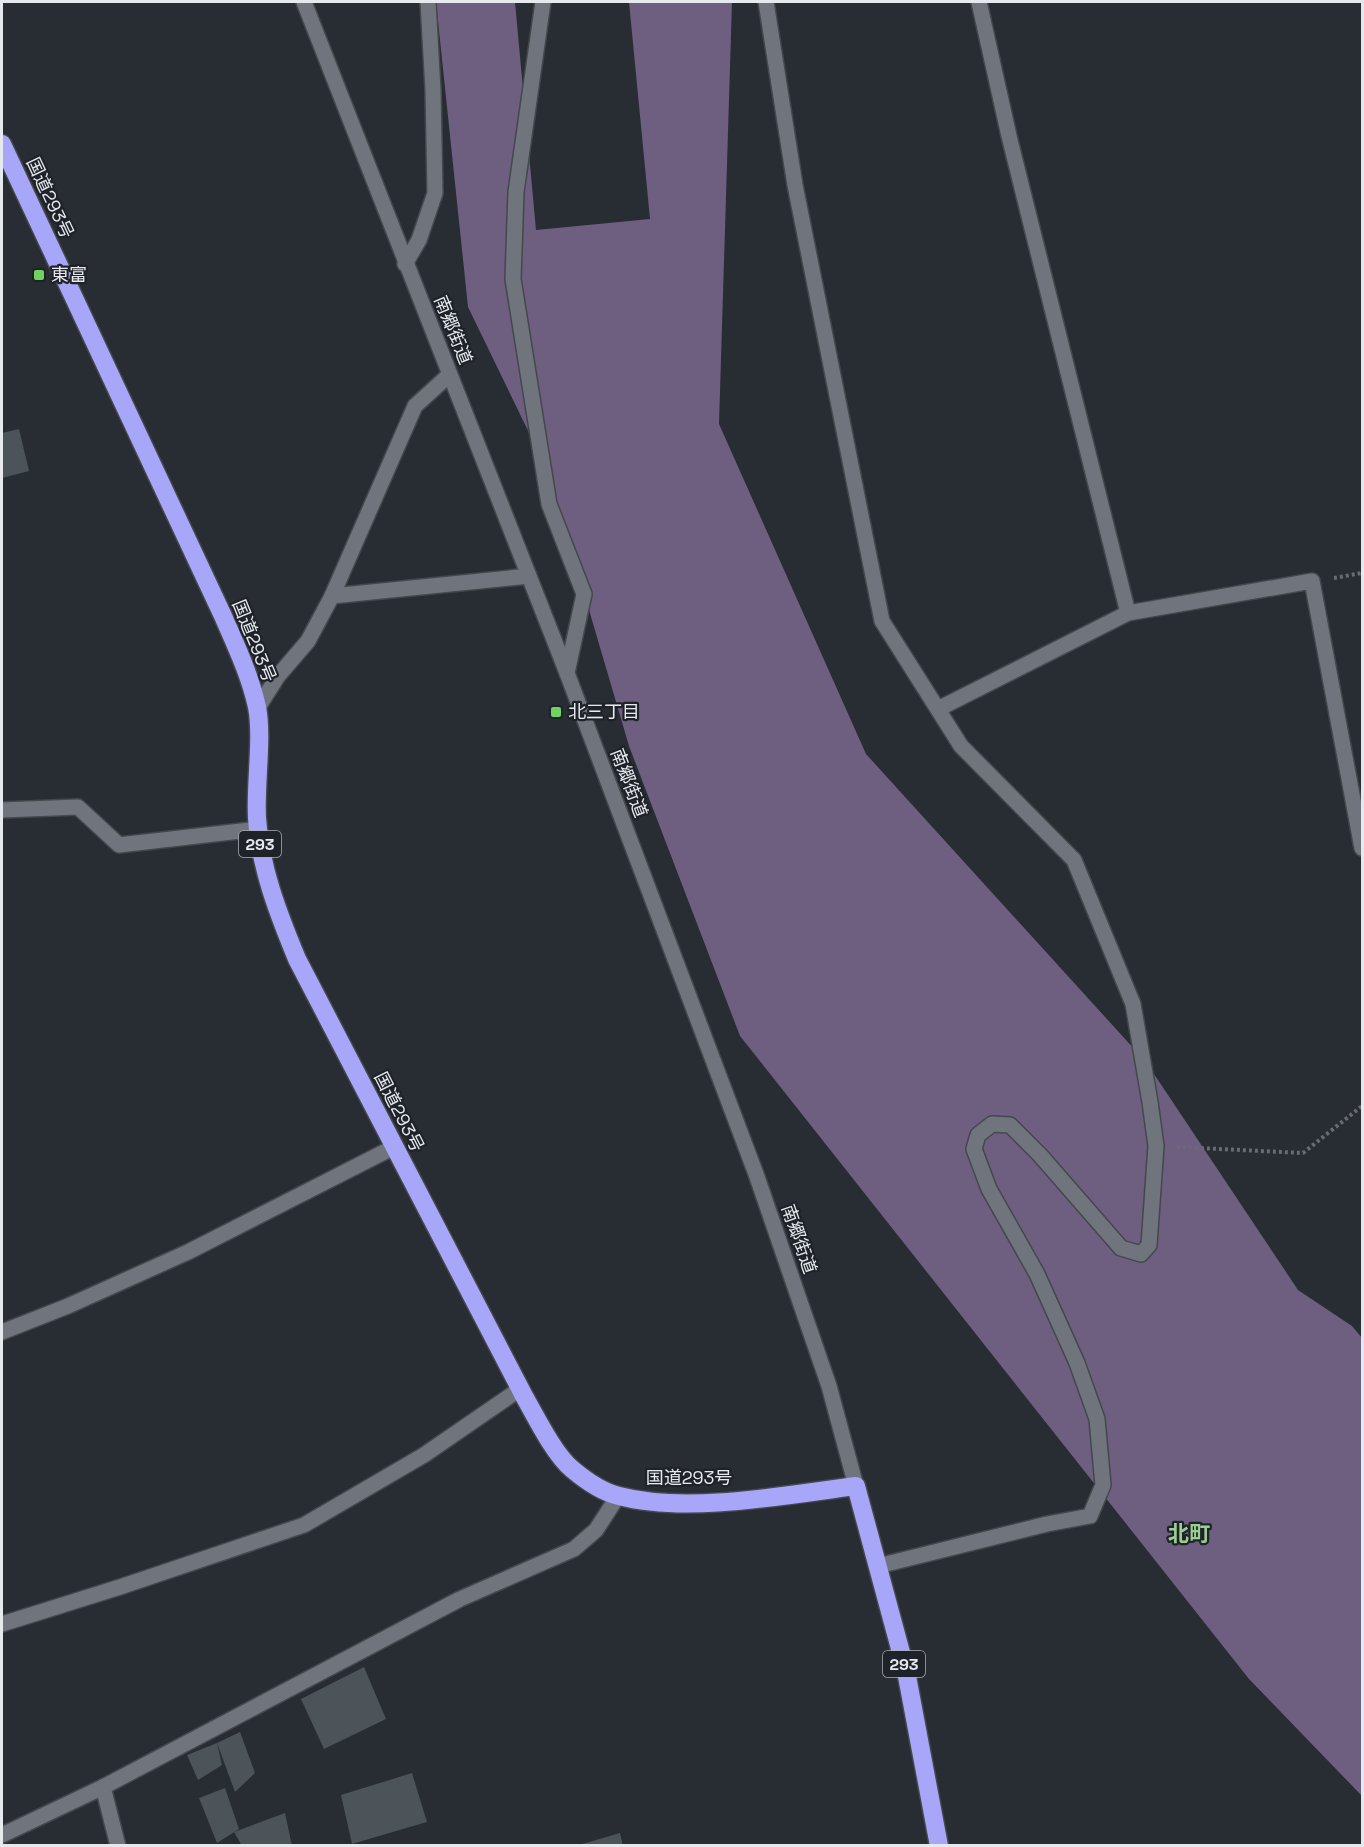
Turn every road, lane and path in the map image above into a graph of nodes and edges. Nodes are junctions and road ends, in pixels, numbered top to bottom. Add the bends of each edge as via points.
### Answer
1 (303, 2) edge
2 (428, 2) edge
3 (543, 2) edge
4 (766, 2) edge
5 (979, 2) edge
6 (2, 144) edge
7 (405, 264) junction
8 (449, 375) junction
9 (529, 576) junction
10 (332, 596) junction
11 (1128, 613) junction
12 (567, 673) junction
13 (257, 709) junction
14 (938, 710) junction
15 (2, 810) edge
16 (258, 829) junction
17 (1362, 848) edge
18 (1362, 1107) edge
19 (1156, 1146) junction
20 (394, 1147) junction
21 (2, 1332) edge
22 (520, 1389) junction
23 (856, 1486) junction
24 (618, 1496) junction
25 (878, 1566) junction
26 (2, 1624) edge
27 (103, 1787) junction
28 (2, 1835) edge
29 (118, 1845) edge
30 (939, 1845) edge

1 - 7 street, 南郷街道
2 - 7 street via 435,194 419,240
3 - 12 street via 516,192 513,279 549,504 584,594
4 - 14 street via 795,185 882,621
5 - 11 street
6 - 13 highway, 国道293号 / 293 via 223,616
7 - 8 street, 南郷街道
8 - 9 street, 南郷街道
8 - 10 street via 415,406
9 - 10 street
9 - 12 street, 南郷街道
10 - 13 street via 308,641
11 - 14 street
11 - 17 street via 1312,581
12 - 23 street, 南郷街道 via 756,1174 829,1386
13 - 16 highway, 国道293号 / 293
14 - 19 street via 961,746 1074,860 1133,1004
15 - 16 street via 78,807 119,845
16 - 20 highway, 国道293号 / 293 via 279,916
18 - 19 path via 1303,1153
19 - 25 street via 1149,1245 1141,1254 1121,1248 1010,1125 992,1124 978,1135 974,1149 989,1189 1037,1274 1077,1363 1097,1419 1103,1485 1090,1516
20 - 21 street via 188,1252
20 - 22 highway, 国道293号 / 293
22 - 24 highway, 国道293号 / 293 via 570,1468 591,1484
22 - 26 street via 424,1455 304,1525
23 - 24 highway, 国道293号 / 293 via 717,1502 660,1503
23 - 25 highway, 293
24 - 27 street via 596,1530 573,1549 460,1599
25 - 30 highway, 293 via 906,1671
27 - 28 street
27 - 29 street

